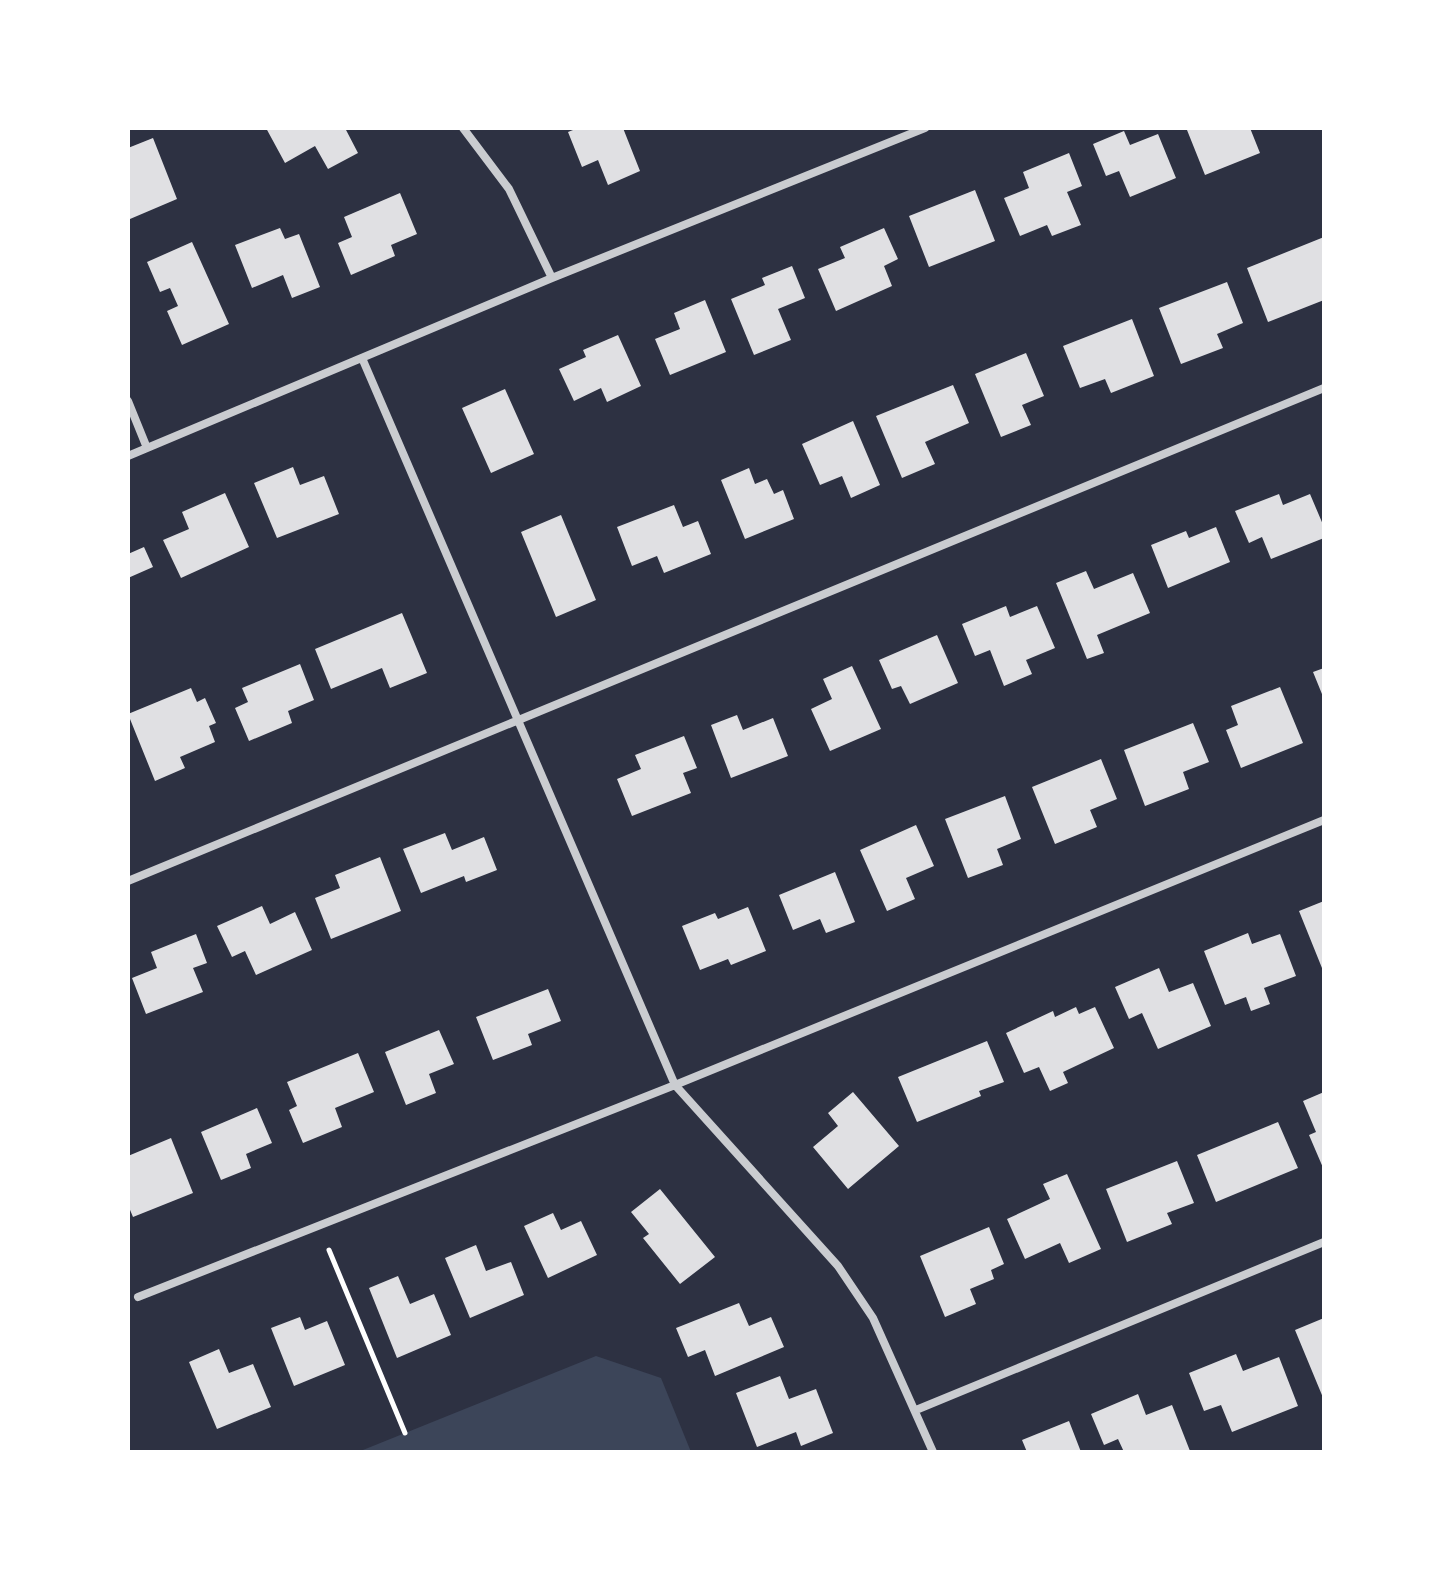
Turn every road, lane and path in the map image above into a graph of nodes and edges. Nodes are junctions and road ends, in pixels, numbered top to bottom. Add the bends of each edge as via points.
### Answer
1 (463, 128) edge
2 (925, 128) edge
3 (914, 130) edge
4 (552, 278) junction
5 (362, 358) junction
6 (1324, 388) edge
7 (128, 401) edge
8 (147, 448) junction
9 (128, 456) edge
10 (518, 720) junction
11 (1324, 820) edge
12 (128, 881) edge
13 (675, 1085) junction
14 (1324, 1242) edge
15 (329, 1250) dead end
16 (138, 1297) dead end
17 (916, 1410) junction
18 (405, 1433) dead end
19 (933, 1452) edge

1 - 4 street via 509,189
2 - 3 street
3 - 4 street
4 - 5 street
5 - 8 street
5 - 10 street
6 - 10 street
7 - 8 street
8 - 9 street
10 - 12 street
10 - 13 street
11 - 13 street
13 - 16 street
13 - 17 street via 838,1266 873,1318
14 - 17 street
15 - 18 path
17 - 19 street

